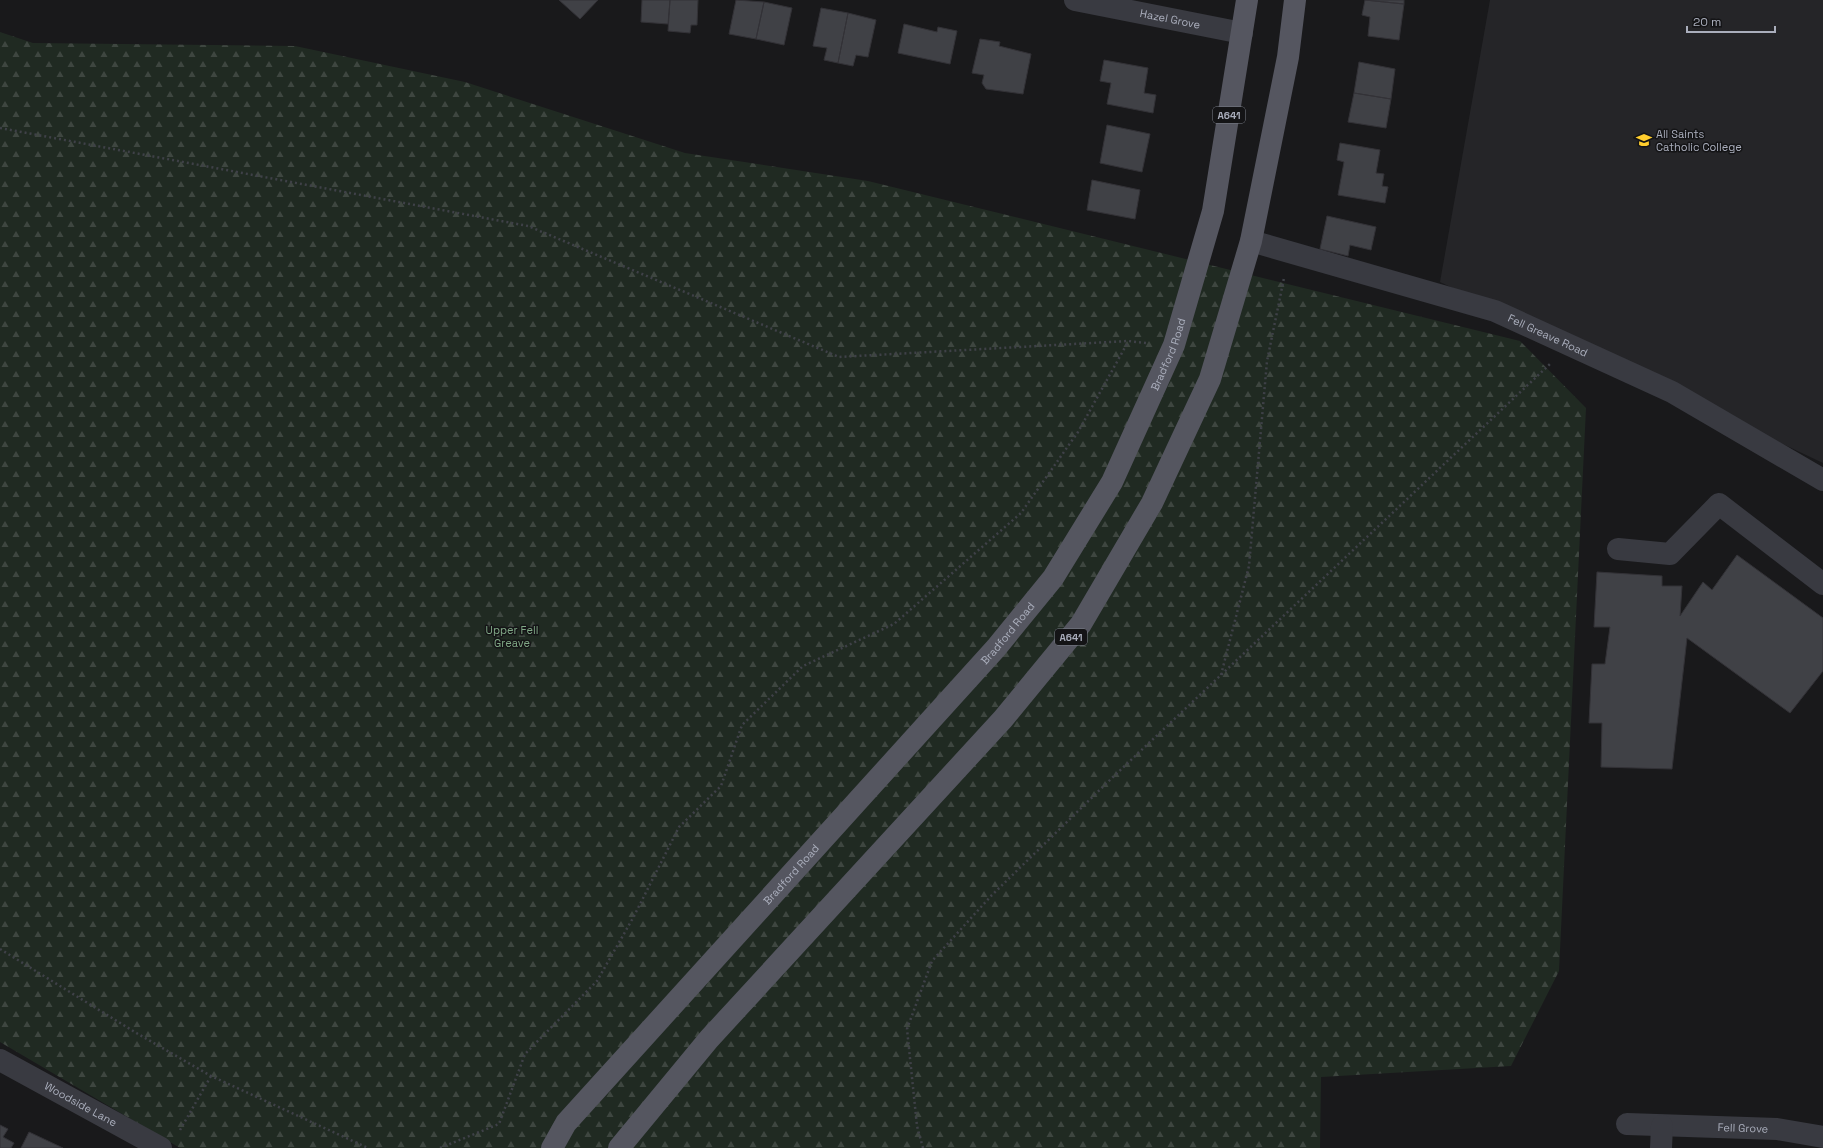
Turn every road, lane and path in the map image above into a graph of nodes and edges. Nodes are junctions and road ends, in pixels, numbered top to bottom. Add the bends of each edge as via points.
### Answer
1 (1075, 0) edge
2 (1247, 0) edge
3 (1296, 0) edge
4 (1242, 32) junction
5 (0, 128) edge
6 (1251, 242) junction
7 (1289, 252) junction
8 (1128, 341) junction
9 (1174, 345) junction
10 (1570, 345) junction
11 (1823, 480) edge
12 (1618, 549) dead end
13 (1823, 584) edge
14 (1221, 676) junction
15 (0, 949) edge
16 (0, 1060) edge
17 (211, 1076) junction
18 (1627, 1124) dead end
19 (1662, 1126) junction
20 (1823, 1137) edge
21 (170, 1142) edge
22 (368, 1148) edge
23 (440, 1148) edge
24 (552, 1148) edge
25 (619, 1148) edge
26 (923, 1148) edge
27 (1661, 1148) edge

1 - 4 street, Hazel Grove
2 - 4 main road, Bradford Road / A641
3 - 6 main road, A641 via 1288,58
4 - 9 main road, Bradford Road / A641 via 1213,211
5 - 8 path via 528,226 839,358
6 - 7 street, Fell Greave Road
6 - 25 main road, A641 via 1210,379 1152,503 1081,624 1003,719 709,1039
7 - 10 street, Fell Greave Road via 1494,312
7 - 14 path via 1267,361 1249,566
8 - 9 path
8 - 23 path via 1078,432 1021,513 894,624 803,666 742,725 720,786 679,827 633,918 597,981 525,1054 498,1124
9 - 24 main road, Bradford Road / A641 via 1112,482 1053,578 996,648 566,1123
10 - 11 street, Fell Greave Road via 1672,392
10 - 14 path
12 - 13 street via 1670,554 1719,504
14 - 26 path via 991,896 932,961 907,1029 917,1126
15 - 17 path
16 - 21 street, Woodside Lane
17 - 21 path
17 - 22 path
18 - 19 street, Fell Grove
19 - 20 street, Fell Grove via 1777,1129
19 - 27 street

